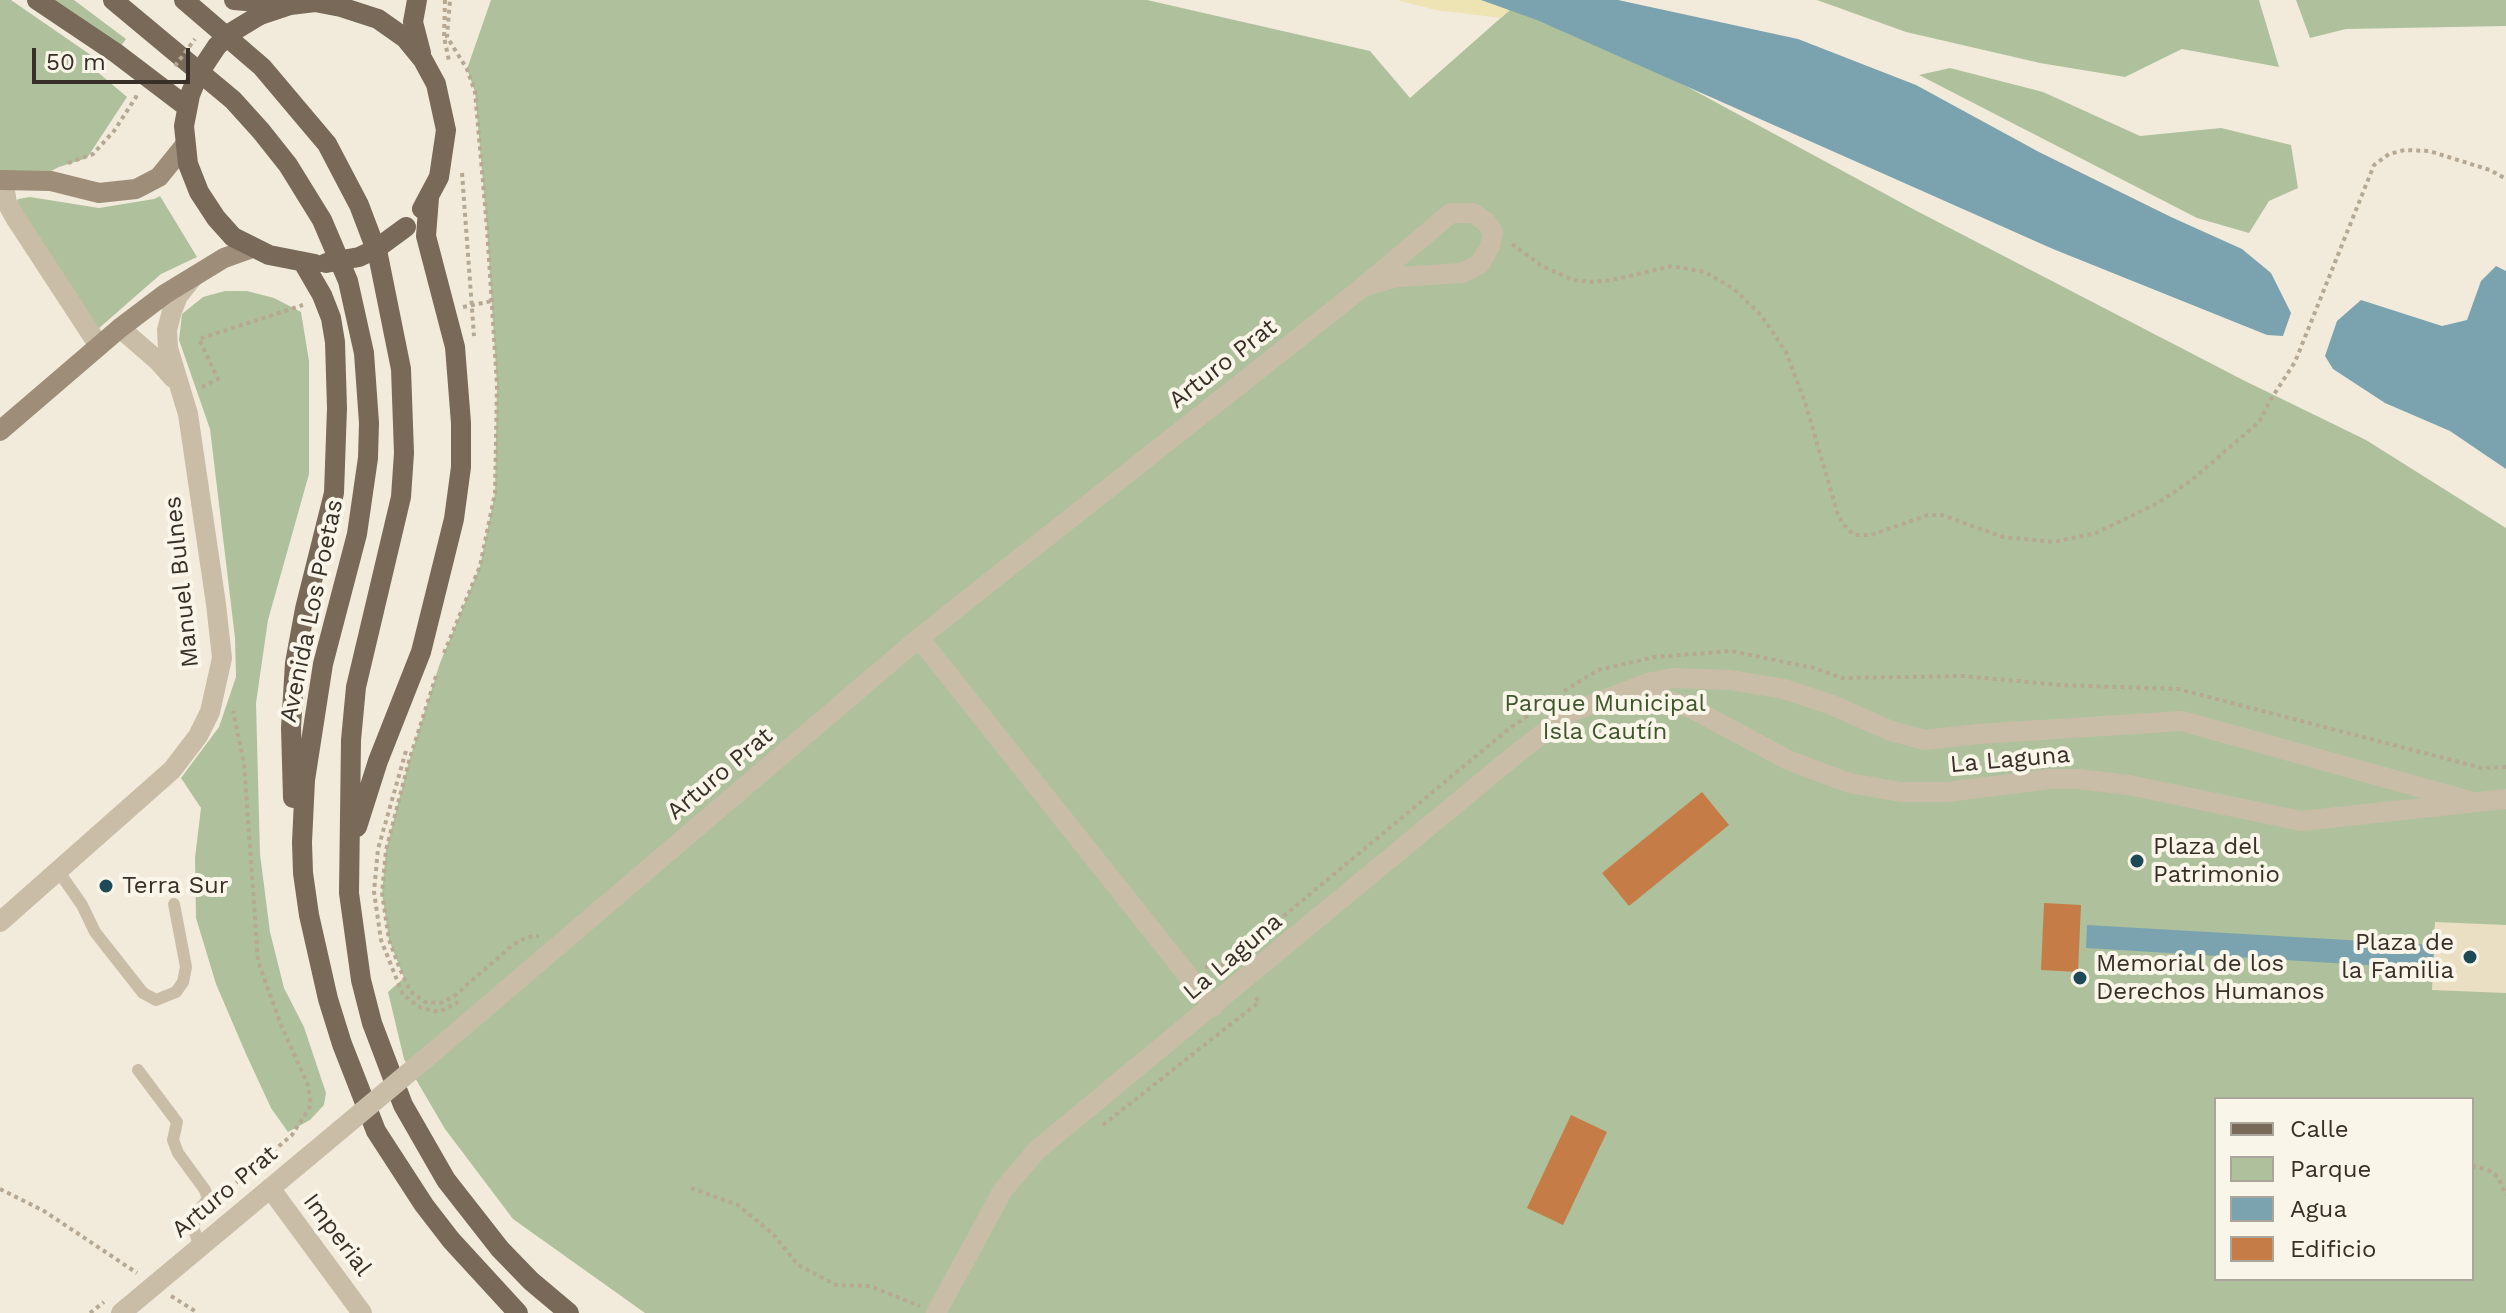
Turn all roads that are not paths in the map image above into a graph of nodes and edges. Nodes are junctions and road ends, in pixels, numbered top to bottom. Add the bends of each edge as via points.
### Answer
1 (37, 0) edge
2 (113, 0) edge
3 (184, 0) edge
4 (234, 0) edge
5 (417, 0) edge
6 (350, 3) edge
7 (290, 5) junction
8 (423, 60) junction
9 (187, 107) junction
10 (185, 145) junction
11 (2, 180) edge
12 (429, 198) junction
13 (252, 248) junction
14 (304, 264) junction
15 (195, 274) junction
16 (1363, 287) junction
17 (120, 328) junction
18 (99, 346) junction
19 (182, 392) junction
20 (0, 431) edge
21 (919, 638) junction
22 (1618, 696) junction
23 (2506, 799) edge
24 (2469, 801) junction
25 (348, 849) junction
26 (59, 872) junction
27 (303, 873) junction
28 (174, 904) dead end
29 (0, 922) edge
30 (1213, 1007) junction
31 (138, 1070) dead end
32 (270, 1188) junction
33 (200, 1247) junction
34 (116, 1304) edge
35 (362, 1313) edge
36 (518, 1313) edge
37 (569, 1313) edge
38 (936, 1313) edge

1 - 9 main road
2 - 27 main road, Avenida Los Poetas via 233,100 288,165 322,220 348,281 362,341 369,423 364,494 315,706 303,810
3 - 25 main road via 262,67 327,144 378,255 395,333 404,411 401,497 356,687
4 - 7 main road
5 - 8 main road via 414,32
6 - 7 main road
6 - 8 main road via 405,38
7 - 9 main road, bridge via 260,15 217,46 199,73
8 - 12 main road via 436,84 446,130 439,177
9 - 10 main road
10 - 11 main road via 159,177 136,189 99,193 51,181
10 - 13 main road via 199,192 233,237
11 - 18 street via 16,219
12 - 14 main road, bridge via 406,227 376,249 359,257
12 - 25 main road via 426,236 455,347 461,467 454,519 421,652
13 - 14 main road
13 - 15 main road
14 - 27 main road via 331,318 337,408 334,493 295,663 293,806
15 - 17 main road
15 - 19 street, Manuel Bulnes via 178,296 167,330
16 - 16 street, Arturo Prat via 1451,213 1473,213 1493,232 1480,264 1462,273 1397,277
16 - 21 street, Arturo Prat
17 - 18 main road
17 - 19 street via 158,361
18 - 20 main road
19 - 26 street, Manuel Bulnes via 216,604 222,658 217,688 198,736 172,770
21 - 30 street
21 - 32 street, Arturo Prat, bridge
22 - 24 street, La Laguna via 1673,678 1730,680 1784,689 1925,740 2182,721
22 - 24 street, La Laguna via 1659,697 1691,708 1788,760 1849,783 1901,792 2078,779 2301,821
22 - 30 street, La Laguna via 1572,712 1521,750
23 - 24 street, La Laguna
25 - 37 main road via 361,980 403,1105 472,1216 531,1281
26 - 28 lane via 95,932 143,993 156,1000 176,992 186,967
26 - 29 street, Manuel Bulnes
27 - 36 main road, Avenida Los Poetas via 328,999 376,1131 451,1240
30 - 38 street, La Laguna via 1037,1150 1003,1190
31 - 33 lane via 177,1122 173,1140 178,1153 205,1190 208,1199 193,1227
32 - 33 street, Arturo Prat
32 - 35 street, Imperial
33 - 34 street, Arturo Prat via 155,1285

